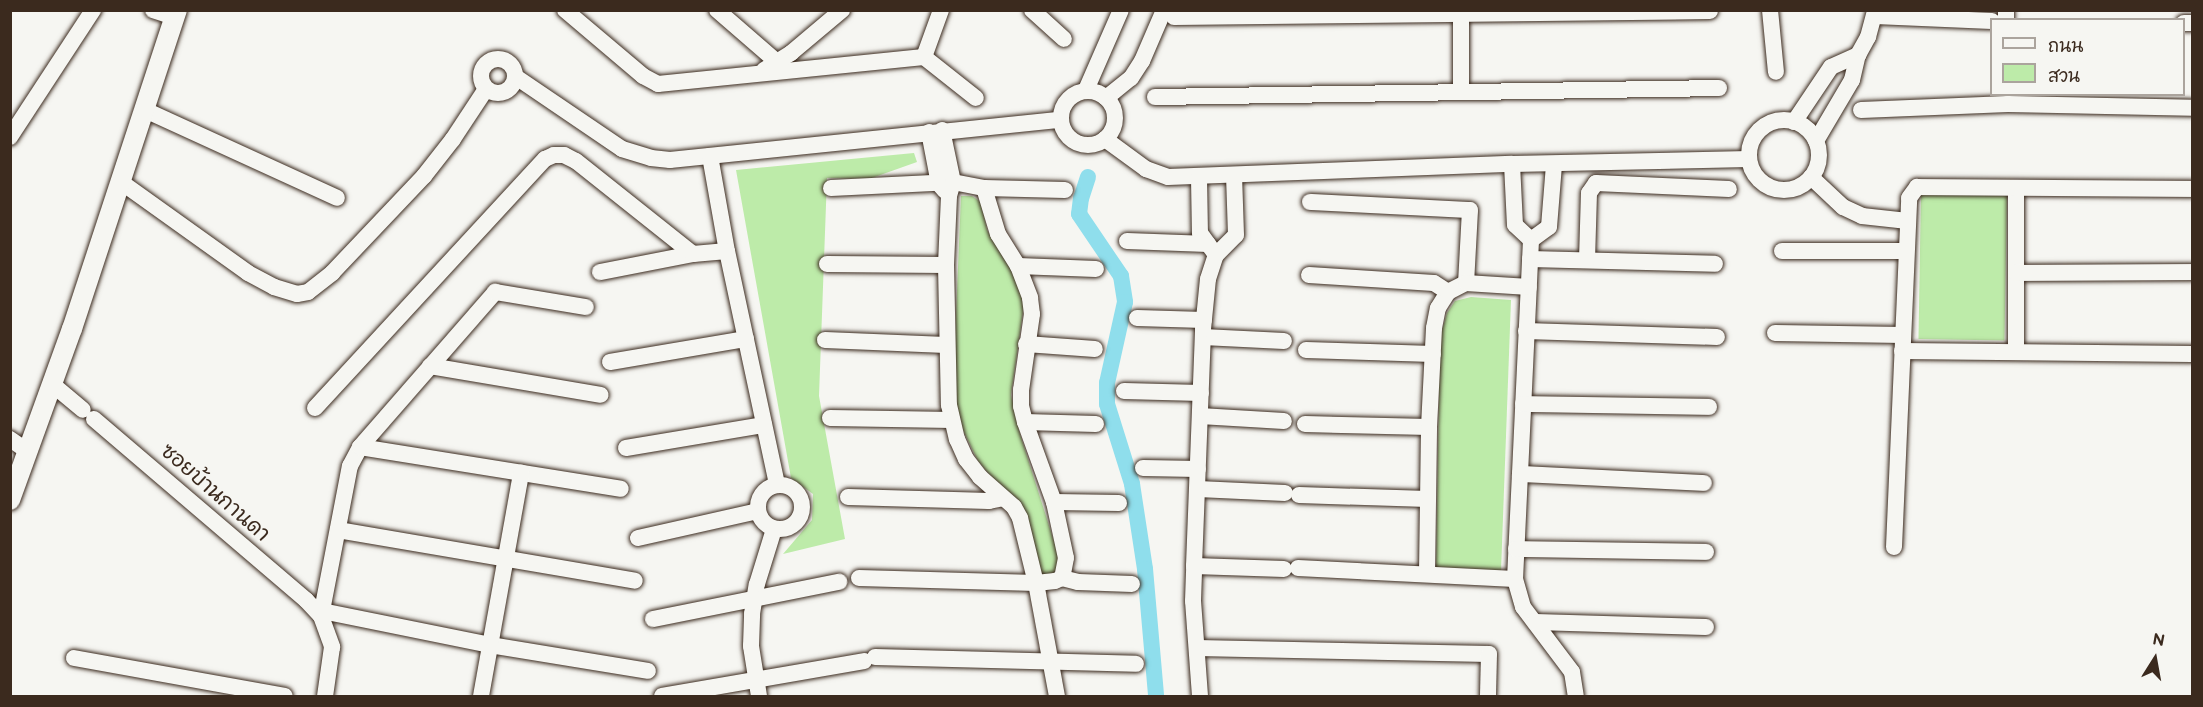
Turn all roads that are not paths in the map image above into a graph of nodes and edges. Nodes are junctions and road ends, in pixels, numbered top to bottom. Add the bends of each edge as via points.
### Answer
1 (93, 10) edge
2 (153, 10) edge
3 (565, 10) edge
4 (717, 10) edge
5 (842, 10) edge
6 (941, 10) edge
7 (1032, 10) edge
8 (1121, 10) edge
9 (1770, 10) edge
10 (1710, 11) edge
11 (1461, 12) edge
12 (1875, 13) edge
13 (176, 14) edge
14 (1169, 14) edge
15 (1990, 21) edge
16 (1064, 39) dead end
17 (1858, 55) junction
18 (924, 57) junction
19 (777, 62) junction
20 (761, 72) junction
21 (1776, 72) dead end
22 (516, 77) junction
23 (1719, 88) dead end
24 (486, 89) junction
25 (1086, 90) junction
26 (1461, 92) junction
27 (1155, 97) dead end
28 (976, 98) dead end
29 (1106, 98) junction
30 (2008, 99) edge
31 (2193, 108) edge
32 (145, 110) junction
33 (1861, 110) dead end
34 (1060, 120) junction
35 (1794, 122) junction
36 (936, 131) junction
37 (10, 137) edge
38 (1105, 139) junction
39 (1816, 141) junction
40 (710, 156) junction
41 (1749, 159) junction
42 (1512, 164) junction
43 (1554, 165) junction
44 (1234, 176) junction
45 (1811, 177) junction
46 (1199, 178) junction
47 (121, 182) junction
48 (947, 187) junction
49 (831, 188) dead end
50 (984, 188) junction
51 (2016, 188) junction
52 (1729, 189) dead end
53 (2193, 189) edge
54 (1065, 190) dead end
55 (337, 198) dead end
56 (1310, 202) dead end
57 (1908, 221) junction
58 (1531, 240) junction
59 (1127, 241) dead end
60 (1212, 249) junction
61 (727, 251) junction
62 (1782, 251) dead end
63 (1906, 251) junction
64 (693, 254) junction
65 (1530, 259) junction
66 (1587, 260) junction
67 (827, 264) dead end
68 (1715, 264) dead end
69 (946, 265) junction
70 (1018, 266) junction
71 (1096, 269) dead end
72 (600, 272) dead end
73 (2193, 272) edge
74 (2016, 273) junction
75 (1309, 275) dead end
76 (1466, 283) junction
77 (1529, 287) junction
78 (1448, 292) junction
79 (586, 307) dead end
80 (1137, 318) dead end
81 (1204, 328) junction
82 (1527, 331) junction
83 (1775, 333) dead end
84 (1717, 338) dead end
85 (746, 339) junction
86 (825, 340) dead end
87 (1284, 341) dead end
88 (1903, 343) junction
89 (1026, 344) junction
90 (946, 345) junction
91 (1095, 349) dead end
92 (1306, 350) dead end
93 (2016, 352) junction
94 (1433, 354) junction
95 (2193, 354) edge
96 (610, 362) dead end
97 (430, 366) junction
98 (52, 384) junction
99 (1124, 391) dead end
100 (1201, 393) junction
101 (601, 395) dead end
102 (1523, 404) junction
103 (1709, 407) dead end
104 (315, 408) dead end
105 (1200, 416) junction
106 (830, 418) dead end
107 (952, 420) junction
108 (1284, 421) dead end
109 (1025, 422) junction
110 (764, 424) junction
111 (1096, 424) dead end
112 (1305, 424) dead end
113 (1429, 427) junction
114 (10, 439) edge
115 (360, 447) junction
116 (626, 448) dead end
117 (27, 451) junction
118 (1143, 468) dead end
119 (1198, 469) junction
120 (521, 473) junction
121 (1520, 474) junction
122 (1704, 483) dead end
123 (777, 485) junction
124 (12, 487) edge
125 (621, 489) dead end
126 (1197, 489) junction
127 (848, 497) dead end
128 (1003, 498) junction
129 (1428, 499) junction
130 (1054, 502) junction
131 (1119, 503) dead end
132 (758, 511) junction
133 (774, 529) junction
134 (338, 530) junction
135 (638, 538) dead end
136 (1894, 547) dead end
137 (1516, 549) junction
138 (1706, 552) dead end
139 (506, 560) junction
140 (1194, 566) junction
141 (1427, 573) junction
142 (859, 578) dead end
143 (1062, 578) junction
144 (1515, 579) junction
145 (635, 581) dead end
146 (839, 582) dead end
147 (1036, 583) junction
148 (1132, 584) dead end
149 (754, 599) junction
150 (322, 614) junction
151 (653, 619) dead end
152 (1535, 622) junction
153 (1706, 627) dead end
154 (490, 645) junction
155 (1197, 648) junction
156 (74, 658) dead end
157 (1051, 661) junction
158 (1136, 664) dead end
159 (648, 671) dead end
160 (757, 689) edge
161 (285, 696) edge
162 (325, 696) edge
163 (481, 696) edge
164 (662, 696) edge
165 (1057, 696) edge
166 (1200, 696) edge
167 (1488, 696) edge
168 (1576, 696) edge

1 - 37 street
2 - 13 street
3 - 20 street via 643,76 658,84
4 - 19 street
5 - 19 street
6 - 18 street
7 - 16 street
8 - 25 street
9 - 21 street
10 - 11 street
11 - 14 street
11 - 26 street
12 - 15 street
12 - 17 street
13 - 32 street
14 - 29 street via 1131,78
17 - 35 street via 1831,67
17 - 39 street via 1852,80
18 - 20 street
18 - 28 street
19 - 20 street
22 - 24 street via 505,93
22 - 24 street via 510,63 494,59 485,64 480,74
22 - 40 street via 622,149 660,159
23 - 26 street
24 - 47 street via 424,176 332,273 308,292 297,294 274,287 248,273
25 - 29 street
25 - 34 street via 1064,103
26 - 27 street
29 - 38 street via 1115,119
30 - 31 street
30 - 33 street
32 - 47 street
32 - 55 street
34 - 36 street
34 - 38 street via 1067,136 1081,144
35 - 39 street
35 - 41 street via 1783,120 1762,128 1749,148
36 - 40 street
36 - 48 street
38 - 46 street via 1146,169 1168,177
39 - 45 street via 1819,156
40 - 61 street
41 - 43 street
41 - 45 street via 1759,180 1769,187 1792,190
42 - 43 street
42 - 44 street
42 - 58 street via 1515,225
43 - 58 street via 1549,227
44 - 46 street
44 - 60 street via 1236,235
45 - 57 street via 1843,207 1862,216
46 - 60 street via 1200,233
47 - 98 street
48 - 49 street
48 - 50 street
48 - 69 street
50 - 54 street
50 - 70 street via 998,234
51 - 53 street
51 - 57 street via 1917,187 1909,198
51 - 74 street
52 - 66 street via 1596,183 1589,193
56 - 76 street via 1470,210
57 - 63 street
58 - 65 street
59 - 60 street
60 - 81 street
61 - 64 street
61 - 85 street
62 - 63 street
63 - 88 street
64 - 72 street
64 - 104 street via 576,161 554,155 545,159
65 - 66 street
65 - 77 street
66 - 68 street
67 - 69 street
69 - 90 street
70 - 71 street
70 - 89 street via 1032,314
73 - 74 street
74 - 93 street
75 - 78 street via 1434,283
76 - 77 street
76 - 78 street
77 - 82 street
78 - 94 street via 1438,308
79 - 97 street via 495,291
80 - 81 street
81 - 87 street
81 - 100 street
82 - 84 street
82 - 102 street
83 - 88 street
85 - 96 street
85 - 110 street
86 - 90 street
88 - 93 street
88 - 136 street
89 - 91 street
89 - 109 street via 1021,390
90 - 107 street
92 - 94 street
93 - 95 street
94 - 113 street
97 - 101 street
97 - 115 street
98 - 117 street
98 - 150 street, ซอยบ้านกานดา
99 - 100 street
100 - 105 street
102 - 103 street
102 - 121 street
105 - 108 street
105 - 119 street
106 - 107 street
107 - 128 street via 966,459
109 - 111 street
109 - 130 street
110 - 116 street
110 - 123 street
112 - 113 street
113 - 129 street
114 - 117 street
115 - 120 street
115 - 134 street via 350,466
117 - 124 street
118 - 119 street
119 - 126 street
120 - 125 street
120 - 139 street
121 - 122 street
121 - 137 street
123 - 132 street via 762,494
123 - 133 street via 794,490 802,505 797,521
126 - 129 street
126 - 140 street
127 - 128 street via 989,501
128 - 147 street via 1020,518
129 - 141 street
130 - 131 street
130 - 143 street via 1066,558
132 - 133 street via 763,522
132 - 135 street
133 - 149 street
134 - 139 street
134 - 150 street
137 - 138 street
137 - 144 street
139 - 145 street
139 - 154 street
140 - 141 street
140 - 155 street
141 - 144 street
142 - 147 street
143 - 147 street
143 - 148 street
144 - 152 street via 1523,607
146 - 149 street
147 - 157 street
149 - 151 street
149 - 160 street via 751,646
150 - 154 street
150 - 162 street via 332,647
152 - 153 street
152 - 168 street via 1572,672
154 - 159 street
154 - 163 street
155 - 166 street
155 - 167 street via 1489,654
156 - 161 street
157 - 158 street
157 - 160 street via 869,659
157 - 165 street
160 - 164 street

